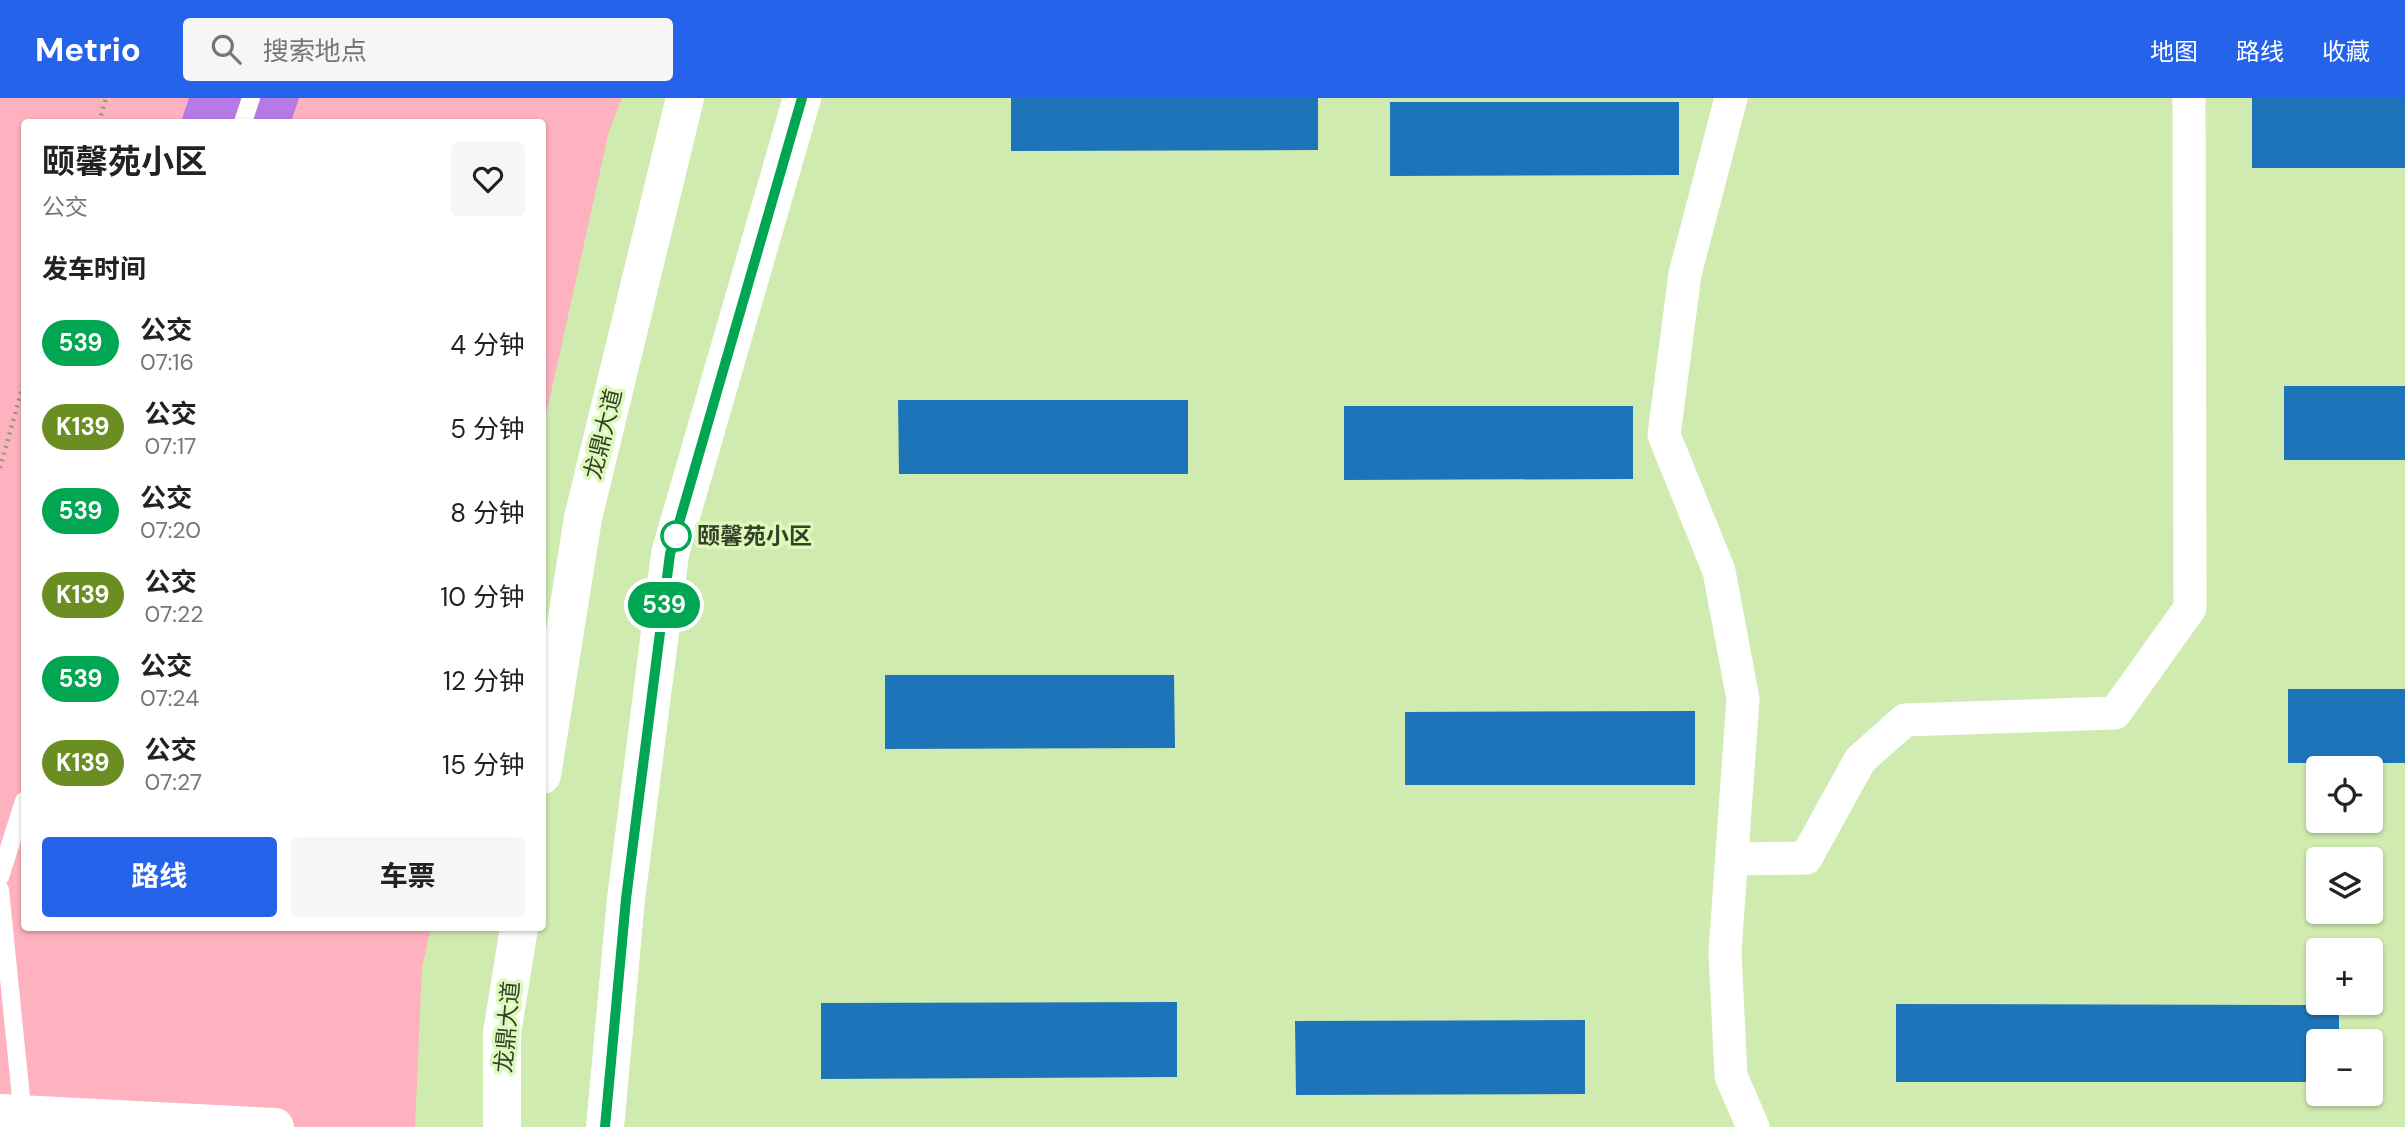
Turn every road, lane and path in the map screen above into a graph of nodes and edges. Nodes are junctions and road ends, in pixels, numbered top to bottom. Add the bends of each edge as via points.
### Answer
1 (106, 98) edge
2 (251, 98) edge
3 (685, 98) edge
4 (802, 98) edge
5 (1731, 98) edge
6 (2189, 98) edge
7 (100, 119) edge
8 (244, 119) edge
9 (21, 393) edge
10 (0, 468) edge
11 (546, 750) edge
12 (21, 810) edge
13 (1732, 859) junction
14 (0, 877) edge
15 (0, 890) edge
16 (519, 931) edge
17 (0, 1113) edge
18 (24, 1127) edge
19 (275, 1127) edge
20 (502, 1127) edge
21 (606, 1127) edge
22 (1753, 1127) edge

1 - 7 path
2 - 8 lane
3 - 11 main road, 龙鼎大道 via 583,518
4 - 21 main road via 670,554 626,899
5 - 13 street via 1685,274 1664,435 1719,571 1743,699
6 - 13 street via 2190,608 2115,713 1905,720 1860,760 1807,858
9 - 10 path
12 - 14 lane
13 - 22 street via 1725,952 1731,1076
15 - 18 lane
16 - 20 main road, 龙鼎大道 via 502,1033
17 - 19 main road

